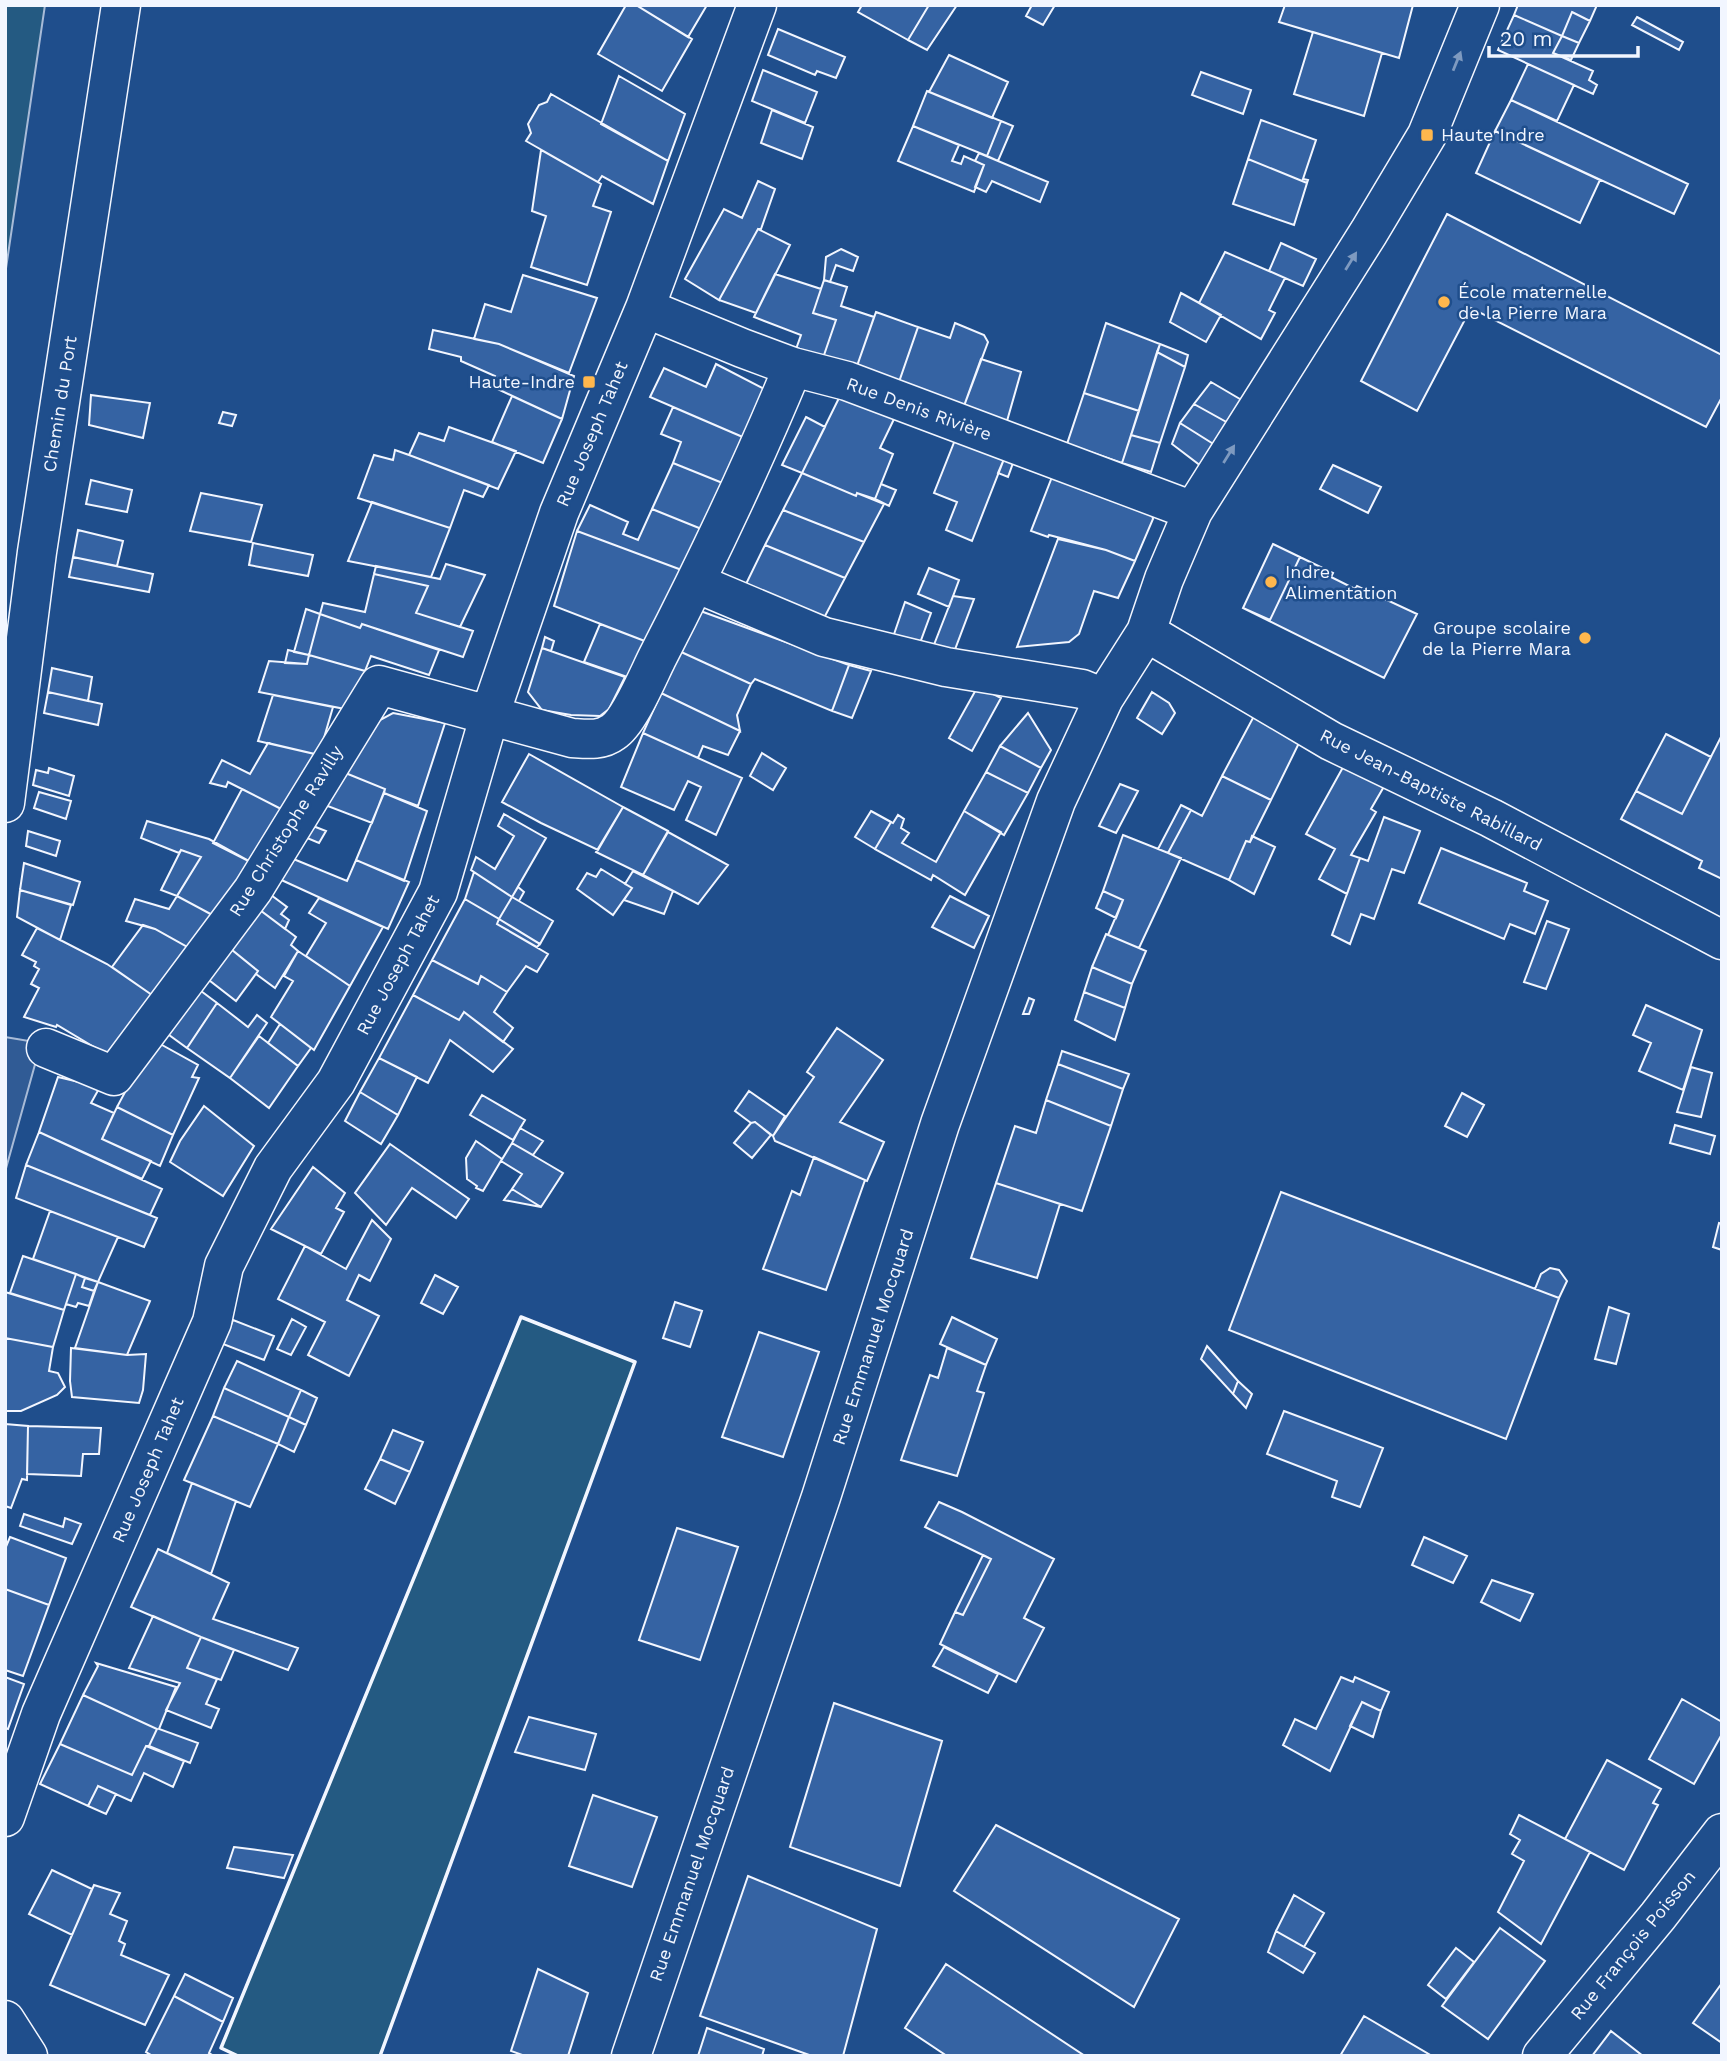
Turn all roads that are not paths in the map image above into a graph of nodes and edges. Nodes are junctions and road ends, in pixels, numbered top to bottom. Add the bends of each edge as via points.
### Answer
1 (121, 5) edge
2 (757, 5) edge
3 (1480, 5) edge
4 (645, 308) junction
5 (793, 367) junction
6 (1193, 511) junction
7 (696, 583) junction
8 (1146, 632) junction
9 (1104, 698) junction
10 (490, 714) junction
11 (5, 803) edge
12 (1722, 940) edge
13 (46, 1048) dead end
14 (5, 1817) edge
15 (1722, 1833) edge
16 (5, 2020) edge
17 (29, 2056) edge
18 (631, 2056) edge
19 (1542, 2056) edge

1 - 11 street, Chemin du Port via 37,552
2 - 4 street, Rue Joseph Tahet
6 -> 3 street via 1427,135
4 - 5 street, Rue Denis Rivière
4 - 10 street, Rue Joseph Tahet via 559,513
5 - 6 street, Rue Denis Rivière via 847,382
5 - 7 street
6 - 8 street
7 - 9 street via 824,637 946,667 1082,689
7 - 10 street via 615,731 599,739 572,738
8 - 9 street, Rue Emmanuel Mocquard
8 - 12 street, Rue Jean-Baptiste Rabillard via 1331,741 1491,818
9 - 18 street, Rue Emmanuel Mocquard via 1056,801 940,1125 821,1497
10 - 13 street, Rue Christophe Ravilly via 379,685 253,890 114,1076
10 - 14 street, Rue Joseph Tahet via 438,892 336,1082 273,1168 224,1266 212,1322 41,1714
15 - 19 street, Rue François Poisson
16 - 17 street

